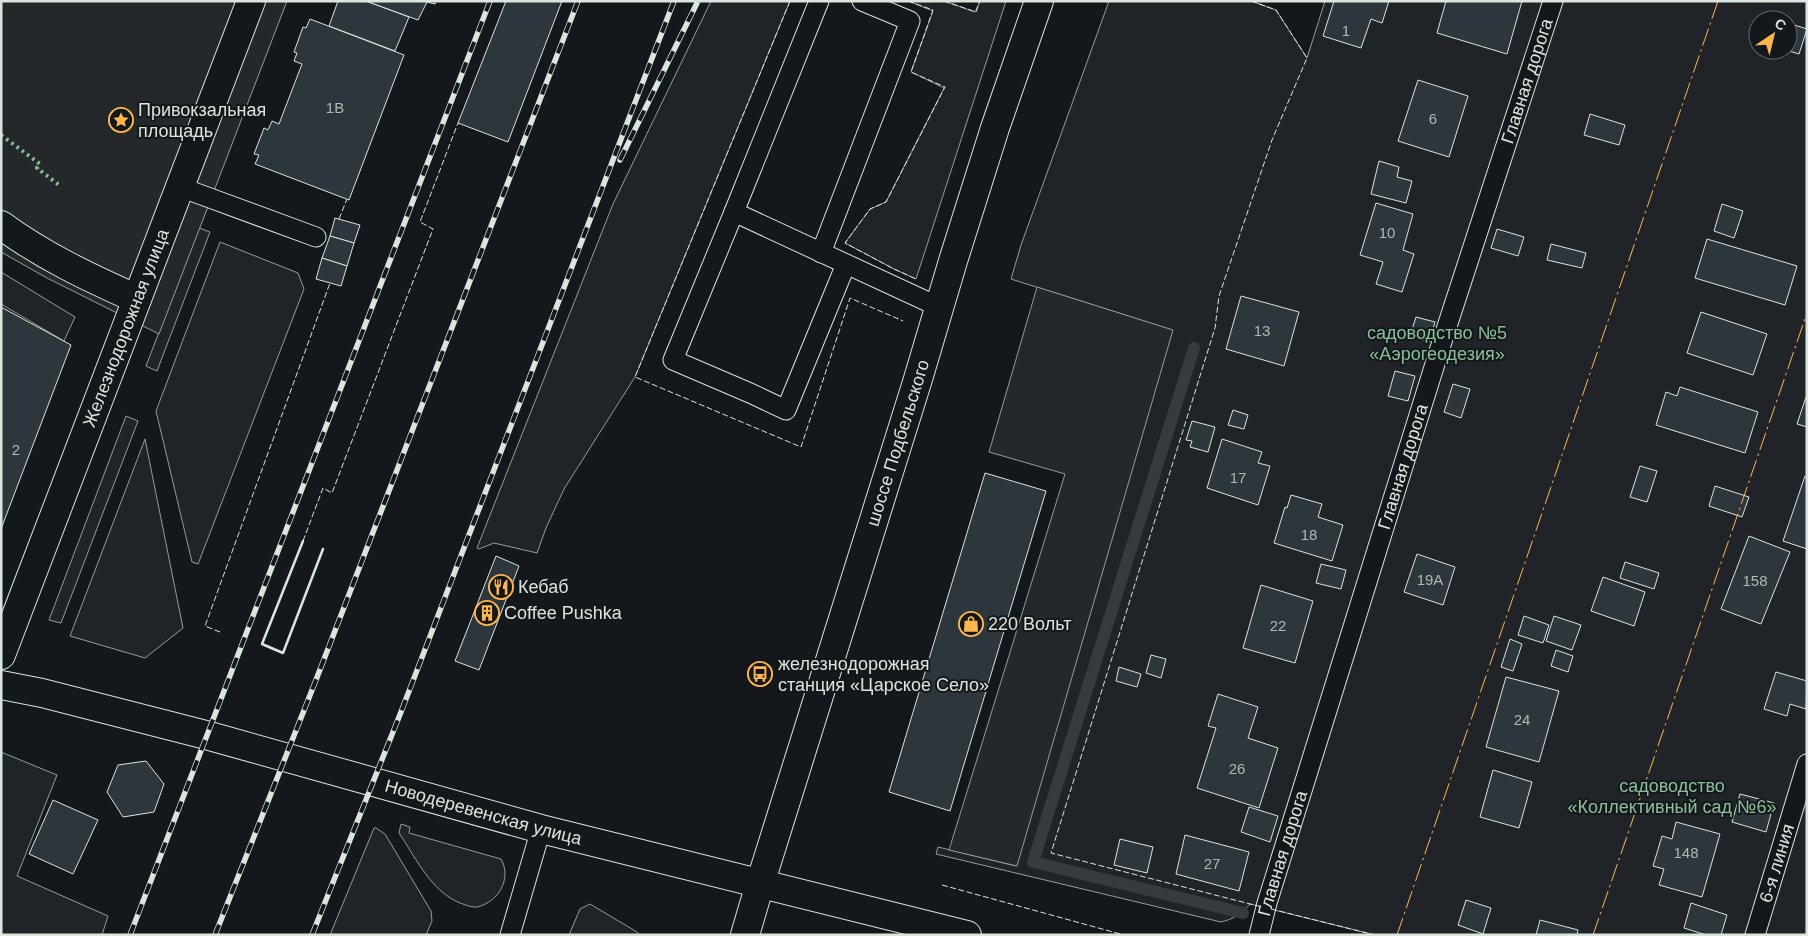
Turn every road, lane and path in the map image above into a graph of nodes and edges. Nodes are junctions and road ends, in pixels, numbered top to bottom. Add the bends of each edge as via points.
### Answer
1 (251, 1) edge
2 (819, 1) edge
3 (862, 1) edge
4 (1039, 1) edge
5 (1553, 1) edge
6 (180, 187) junction
7 (734, 212) junction
8 (1, 225) edge
9 (316, 237) dead end
10 (821, 252) junction
11 (846, 264) junction
12 (137, 299) junction
13 (939, 307) junction
14 (1, 655) edge
15 (1, 685) edge
16 (1807, 764) edge
17 (540, 829) junction
18 (760, 884) junction
19 (510, 935) edge
20 (745, 935) edge
21 (967, 935) edge
22 (1260, 935) edge
23 (1755, 935) edge

1 - 6 street, Железнодорожная улица
2 - 7 lane
3 - 10 lane via 910,21
4 - 13 street, шоссе Подбельского
5 - 22 lane, Главная дорога via 1439,351
6 - 9 lane
6 - 12 street, Железнодорожная улица
7 - 10 lane
7 - 11 lane via 673,360 786,410
8 - 12 street via 89,277
10 - 11 lane
11 - 13 lane
12 - 14 street, Железнодорожная улица
13 - 18 street, шоссе Подбельского
15 - 17 street, Новодеревенская улица via 206,735
16 - 23 lane, 6-я линия
17 - 18 street, Новодеревенская улица
17 - 19 lane
18 - 20 street, шоссе Подбельского
18 - 21 street, Новодеревенская улица

